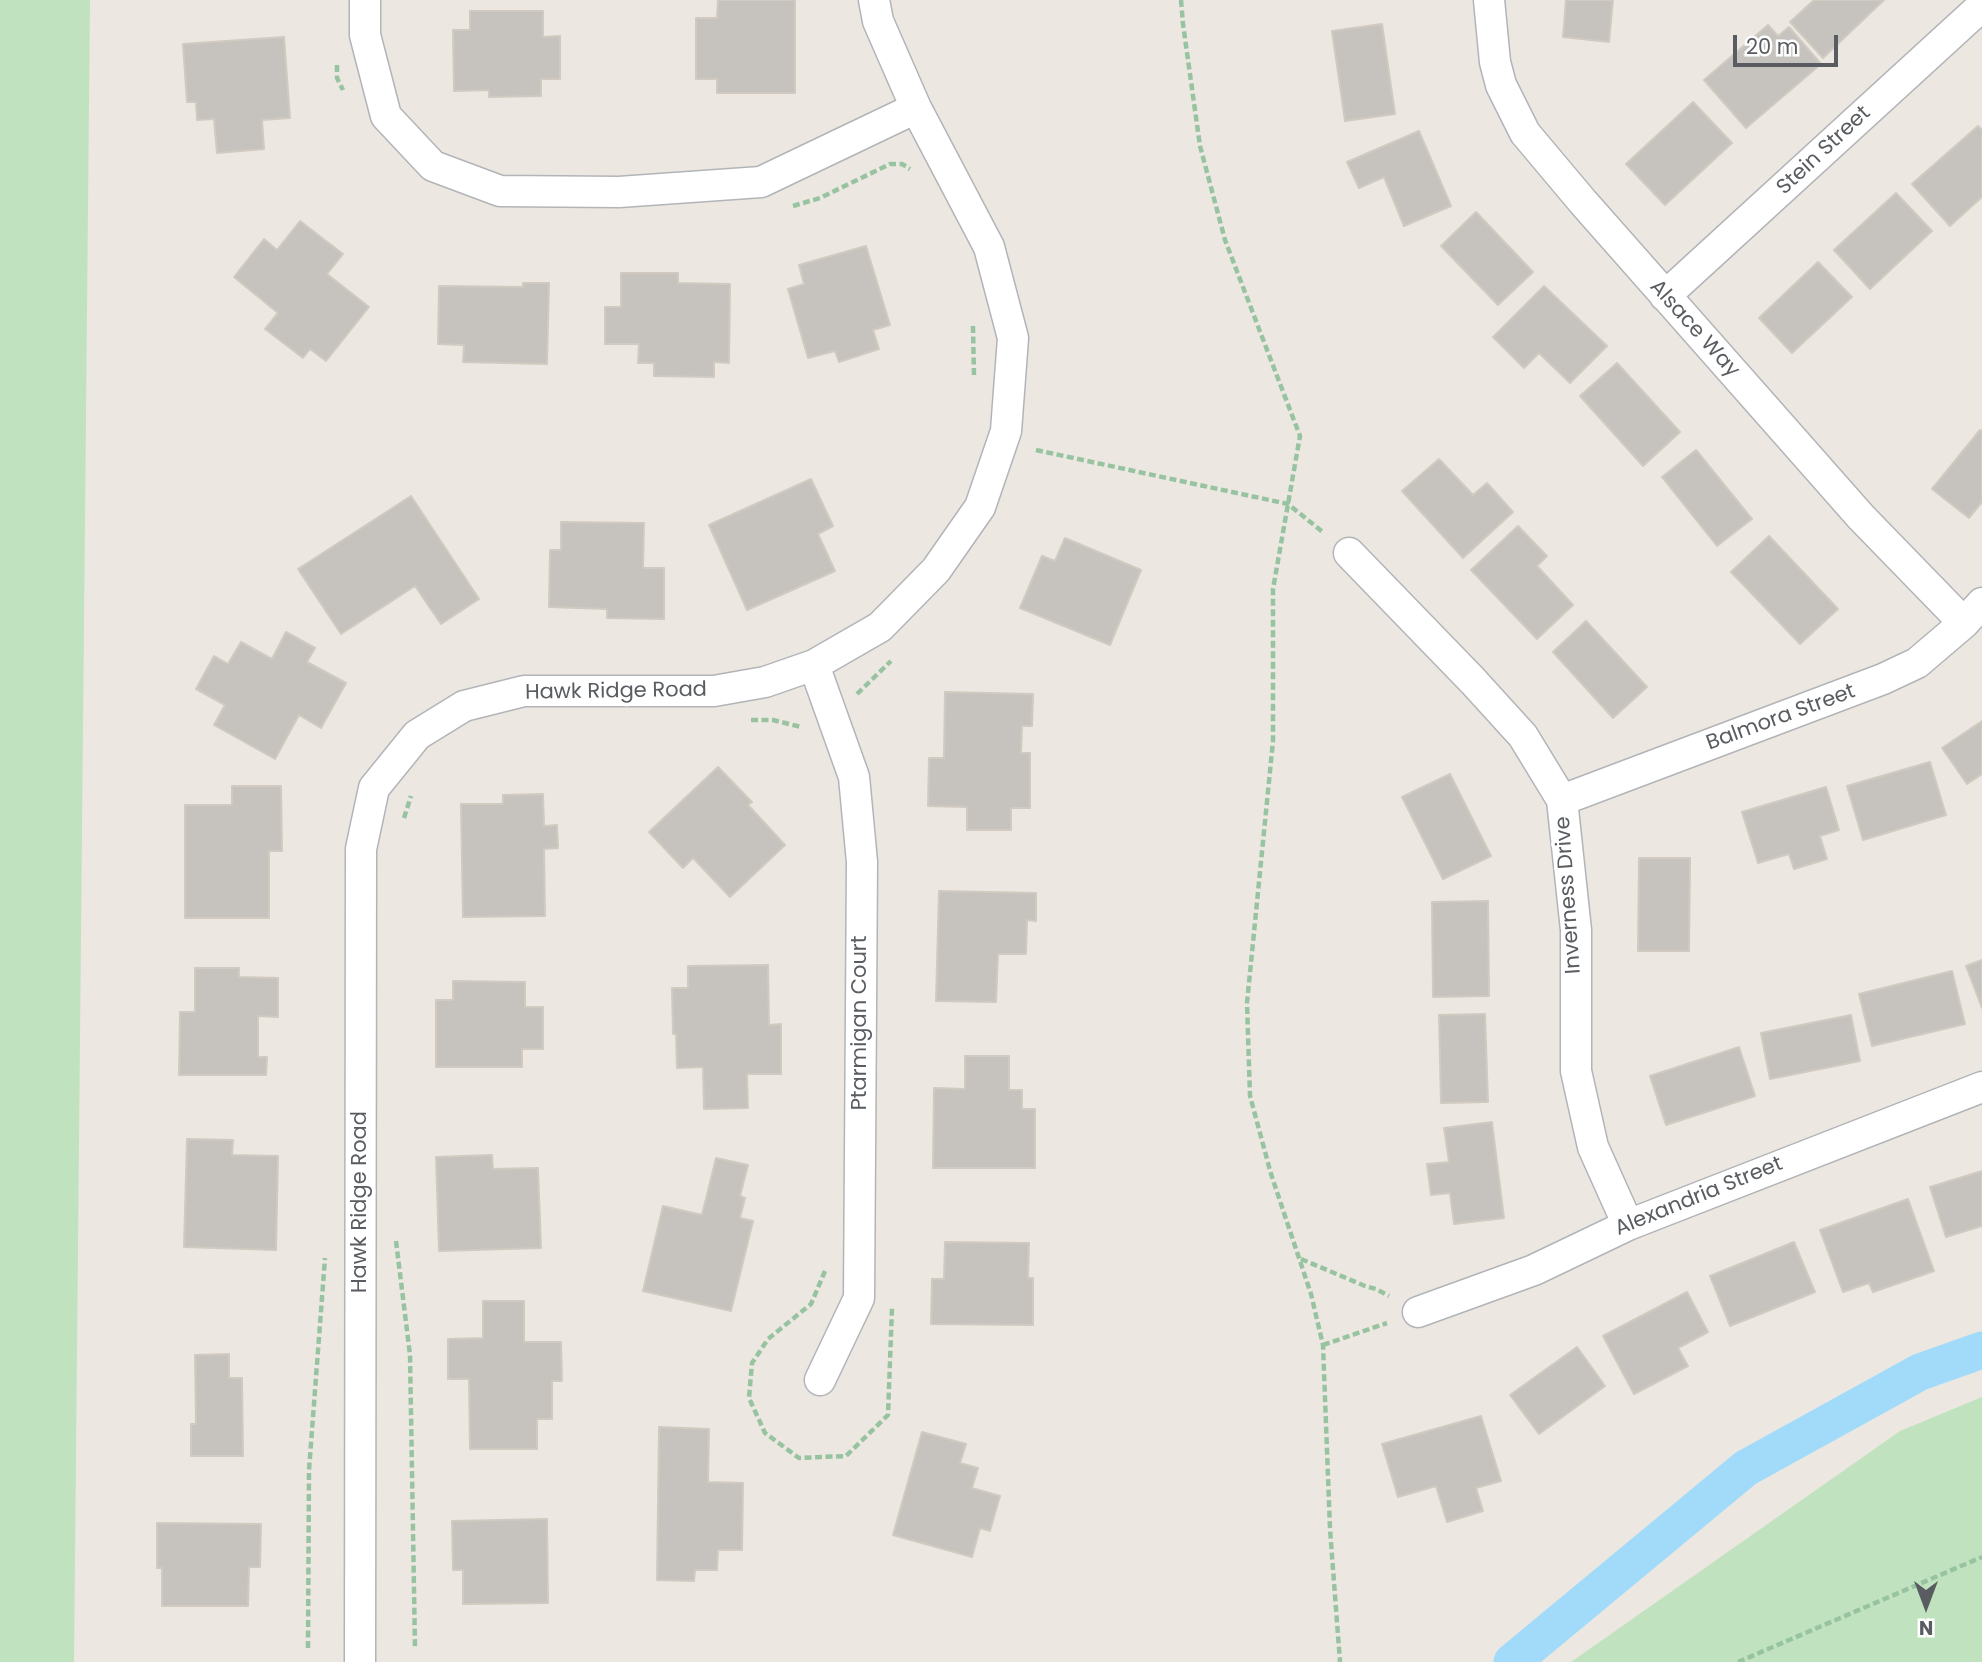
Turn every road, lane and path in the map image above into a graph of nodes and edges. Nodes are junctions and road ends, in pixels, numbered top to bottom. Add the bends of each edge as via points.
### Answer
1 (365, 0) edge
2 (874, 0) edge
3 (1181, 0) edge
4 (1489, 0) edge
5 (1982, 6) edge
6 (916, 108) junction
7 (1665, 296) junction
8 (1036, 450) dead end
9 (1287, 504) junction
10 (1349, 553) joint
11 (1973, 613) edge
12 (814, 665) junction
13 (413, 790) dead end
14 (1562, 800) junction
15 (401, 825) dead end
16 (1982, 1087) edge
17 (1628, 1225) junction
18 (395, 1234) dead end
19 (1300, 1259) junction
20 (1418, 1312) junction
21 (1323, 1345) junction
22 (820, 1381) dead end
23 (1982, 1557) edge
24 (415, 1647) dead end
25 (359, 1662) edge
26 (1340, 1662) edge
27 (1738, 1662) edge

1 - 6 street via 365,35 386,116 433,166 500,191 619,192 761,183
2 - 6 street, Hawk Ridge Road via 878,21
3 - 9 path via 1200,146 1225,240 1300,436
4 - 7 street, Alsace Way via 1501,85 1525,133
5 - 7 street, Stein Street
6 - 12 street, Hawk Ridge Road via 989,247 1013,338 1006,431 980,507 936,570 880,627
7 - 11 street, Alsace Way via 1861,517
8 - 9 path
9 - 10 path
9 - 19 path via 1273,589 1273,741 1247,1003 1250,1096
10 - 14 street, Inverness Drive via 1523,736
11 - 14 street, Balmora Street via 1917,663 1883,680
12 - 22 street, Ptarmigan Court via 854,777 862,862 859,1298
12 - 25 street, Hawk Ridge Road via 765,682 714,691 524,691 464,706 417,735 374,788 361,849
13 - 15 path
14 - 17 street, Inverness Drive via 1576,930 1576,1071 1593,1147
16 - 17 street, Alexandria Street
17 - 20 street, Alexandria Street via 1534,1270
18 - 24 path via 410,1355
19 - 20 path via 1376,1289
19 - 21 path
20 - 21 path
21 - 26 path
23 - 27 path

